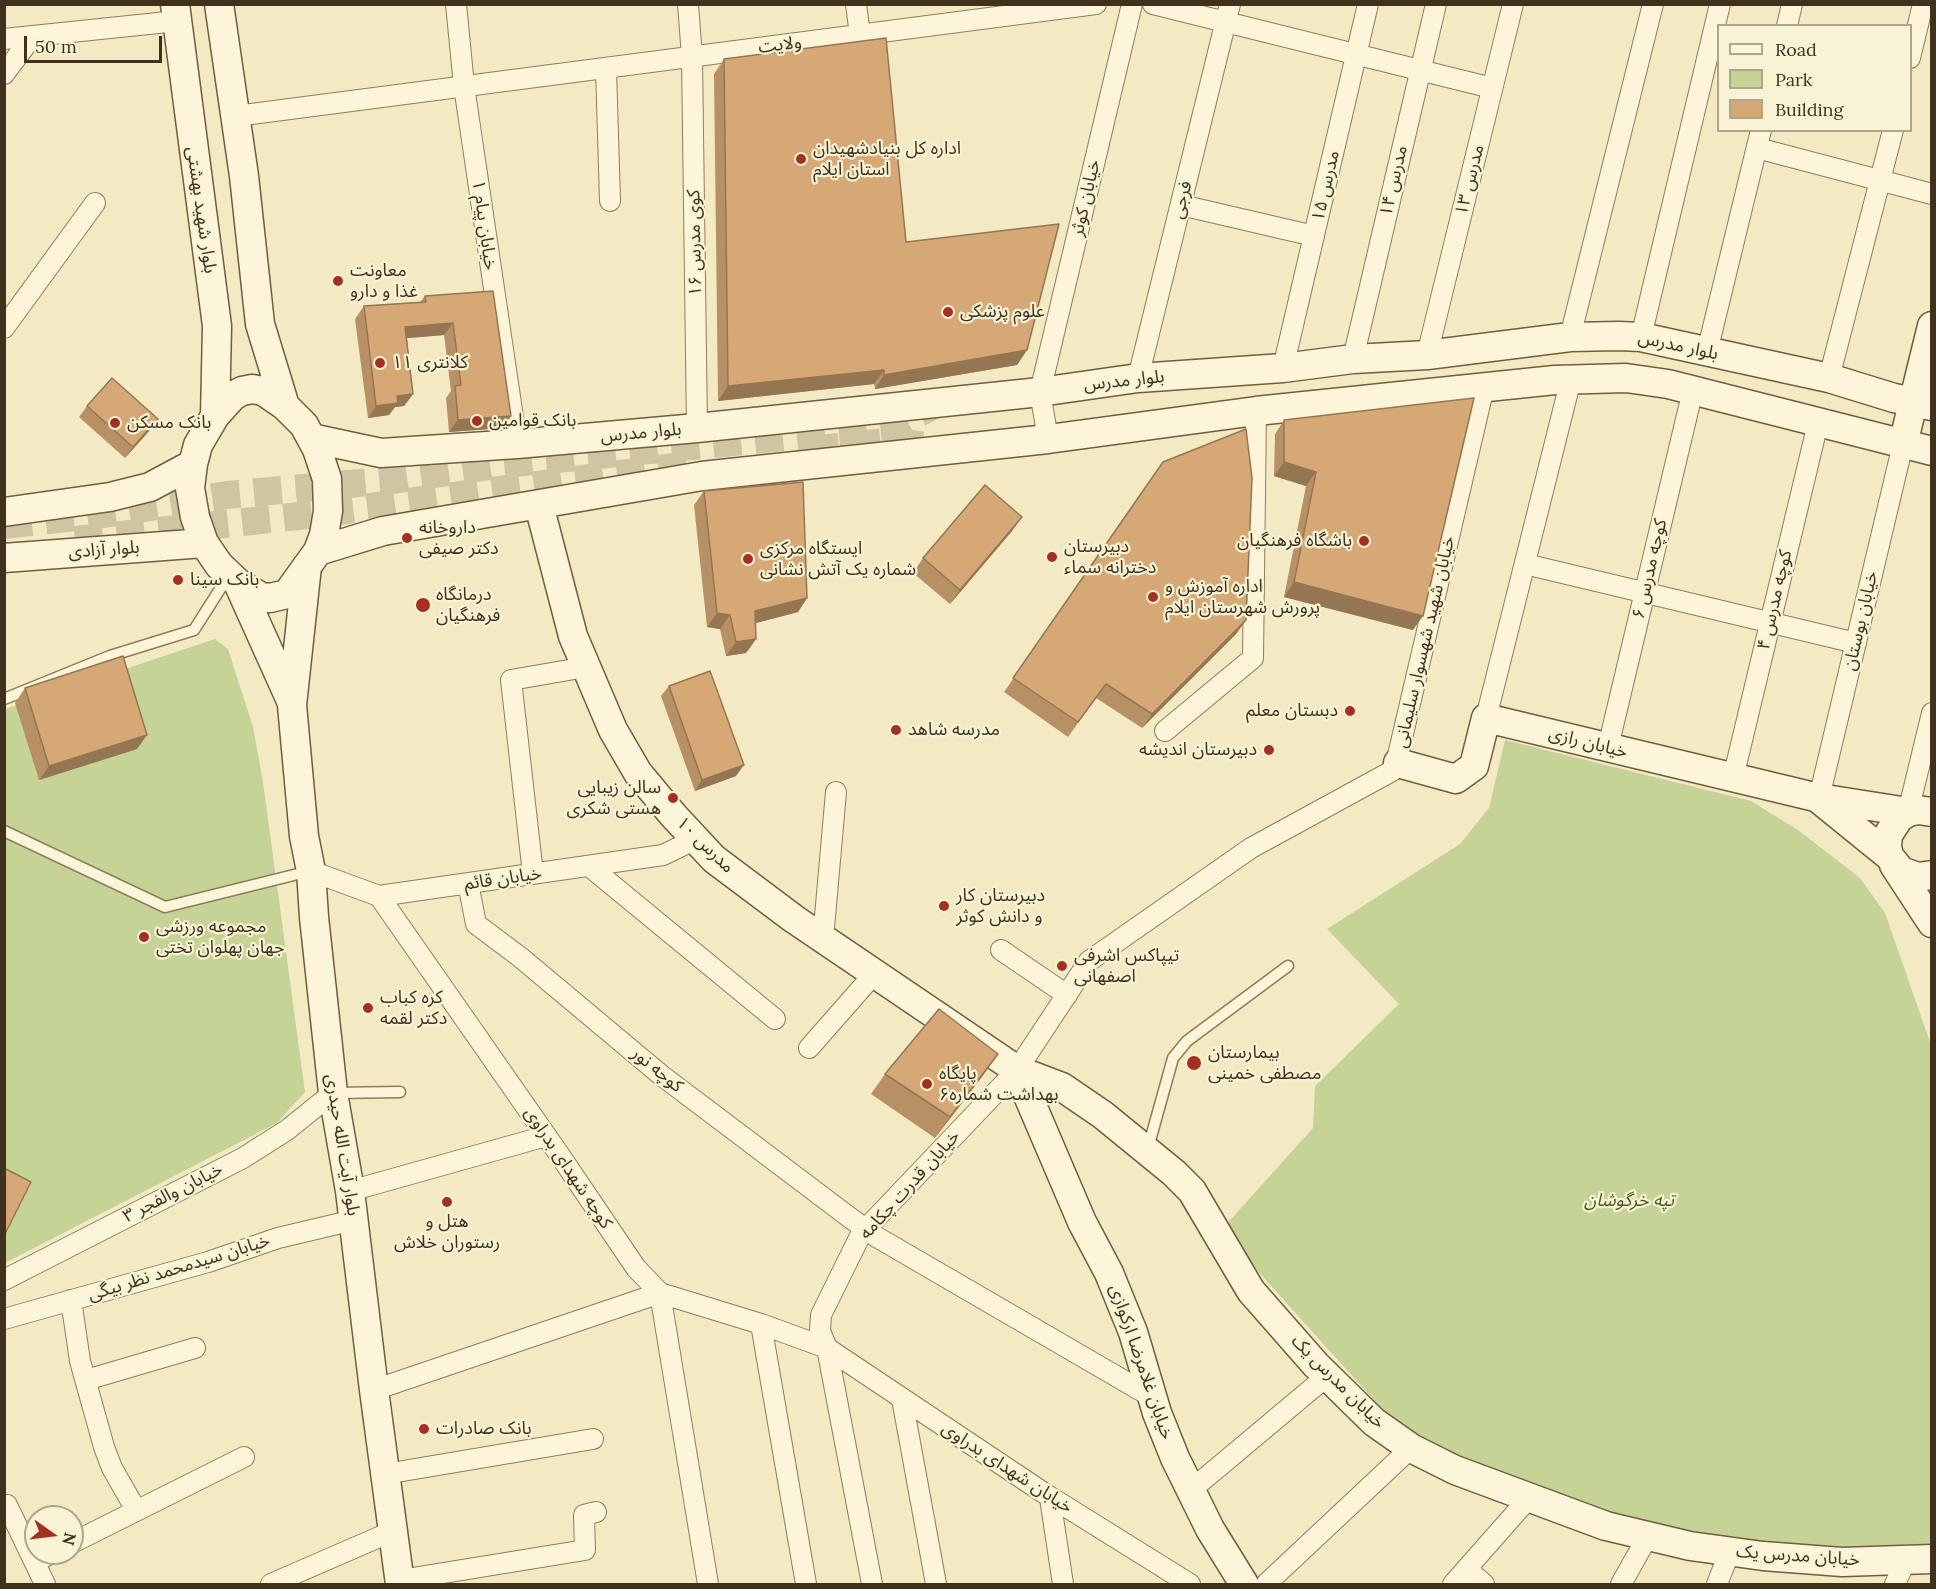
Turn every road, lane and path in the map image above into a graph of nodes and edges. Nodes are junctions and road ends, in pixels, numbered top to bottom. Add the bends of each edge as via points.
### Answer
1 (219, 4) edge
2 (456, 4) edge
3 (688, 4) edge
4 (856, 4) edge
5 (1096, 4) edge
6 (1132, 4) edge
7 (1153, 4) edge
8 (1368, 4) edge
9 (1436, 4) edge
10 (1513, 4) edge
11 (1653, 4) edge
12 (1720, 4) edge
13 (1792, 4) edge
14 (1924, 6) edge
15 (1003, 10) edge
16 (176, 13) edge
17 (1228, 13) edge
18 (1787, 24) edge
19 (860, 35) junction
20 (32, 37) junction
21 (4, 39) edge
22 (1912, 54) edge
23 (1357, 55) junction
24 (692, 57) junction
25 (606, 68) junction
26 (1419, 70) junction
27 (4, 74) edge
28 (464, 86) junction
29 (1492, 88) junction
30 (236, 116) junction
31 (1893, 132) edge
32 (1759, 139) edge
33 (1881, 180) junction
34 (1932, 194) edge
35 (610, 201) dead end
36 (95, 203) dead end
37 (1180, 205) junction
38 (1314, 236) junction
39 (260, 324) junction
40 (217, 326) junction
41 (1932, 326) edge
42 (4, 328) edge
43 (1570, 337) junction
44 (1641, 337) junction
45 (1707, 352) junction
46 (1427, 354) junction
47 (1353, 359) junction
48 (1283, 368) junction
49 (1138, 378) junction
50 (1829, 378) junction
51 (1572, 379) junction
52 (1484, 387) junction
53 (1693, 390) junction
54 (1040, 392) junction
55 (1922, 404) edge
56 (285, 406) junction
57 (1256, 411) junction
58 (215, 416) junction
59 (1818, 423) junction
60 (697, 428) junction
61 (311, 438) junction
62 (1048, 439) junction
63 (517, 444) junction
64 (1903, 444) junction
65 (1932, 451) edge
66 (193, 464) junction
67 (539, 505) junction
68 (4, 512) edge
69 (204, 543) junction
70 (4, 558) edge
71 (313, 559) junction
72 (1525, 564) junction
73 (234, 579) junction
74 (1644, 592) junction
75 (1770, 623) junction
76 (1856, 643) junction
77 (586, 667) junction
78 (4, 699) edge
79 (292, 705) junction
80 (1932, 713) edge
81 (1486, 718) junction
82 (1165, 731) dead end
83 (1608, 747) junction
84 (1398, 763) junction
85 (1732, 778) junction
86 (837, 792) dead end
87 (1818, 798) junction
88 (1920, 812) edge
89 (4, 831) edge
90 (696, 839) junction
91 (1892, 860) junction
92 (589, 866) junction
93 (310, 871) junction
94 (533, 874) junction
95 (1932, 875) edge
96 (468, 884) junction
97 (379, 896) junction
98 (1932, 923) edge
99 (823, 939) junction
100 (1001, 950) dead end
101 (1288, 966) dead end
102 (874, 974) junction
103 (1067, 995) junction
104 (776, 1019) dead end
105 (809, 1048) dead end
106 (1017, 1070) junction
107 (400, 1092) dead end
108 (333, 1094) junction
109 (546, 1136) junction
110 (1147, 1151) junction
111 (350, 1191) junction
112 (354, 1220) junction
113 (871, 1232) junction
114 (4, 1280) edge
115 (660, 1293) junction
116 (71, 1300) junction
117 (4, 1319) edge
118 (761, 1324) junction
119 (195, 1348) dead end
120 (827, 1348) junction
121 (1328, 1376) junction
122 (86, 1380) junction
123 (374, 1389) junction
124 (1152, 1397) junction
125 (902, 1399) junction
126 (593, 1439) dead end
127 (1411, 1448) junction
128 (244, 1457) dead end
129 (385, 1474) junction
130 (1191, 1490) junction
131 (1050, 1498) junction
132 (1528, 1499) junction
133 (4, 1505) edge
134 (136, 1510) junction
135 (596, 1512) dead end
136 (24, 1529) edge
137 (393, 1531) junction
138 (1648, 1536) junction
139 (84, 1537) edge
140 (1730, 1551) junction
141 (44, 1565) edge
142 (1911, 1568) edge
143 (1467, 1569) junction
144 (400, 1582) edge
145 (45, 1584) edge
146 (271, 1584) edge
147 (708, 1584) edge
148 (806, 1584) edge
149 (872, 1584) edge
150 (936, 1584) edge
151 (1063, 1584) edge
152 (1190, 1584) edge
153 (1244, 1584) edge
154 (1266, 1584) edge
155 (1452, 1584) edge
156 (1484, 1584) edge
157 (1621, 1584) edge
158 (1717, 1584) edge

1 - 30 main road
2 - 28 street, خیابان پیام ۱
3 - 24 street, کوی مدرس ۱۶
4 - 19 street
5 - 15 street, ولایت
6 - 54 street, خیابان کوثر
7 - 17 street
8 - 23 street, مدرس ۱۵
9 - 26 street, مدرس ۱۴
10 - 29 street, مدرس ۱۳
11 - 43 street
12 - 44 street
13 - 18 street
14 - 22 street
15 - 19 street, ولایت
16 - 20 street
16 - 40 main road, بلوار شهید بهشتی
17 - 23 street
17 - 37 street, فرجی
19 - 24 street, ولایت
20 - 21 street
20 - 27 street
23 - 26 street
23 - 38 street, مدرس ۱۵
24 - 25 street, ولایت
24 - 60 street, کوی مدرس ۱۶
25 - 28 street, ولایت
25 - 35 street
26 - 29 street
26 - 47 street, مدرس ۱۴
28 - 30 street, ولایت
28 - 63 street, خیابان پیام ۱
29 - 46 street, مدرس ۱۳
30 - 39 main road
31 - 33 street
32 - 33 street
32 - 45 street
33 - 34 street
33 - 50 street
36 - 42 street
37 - 38 street
37 - 49 street, فرجی
38 - 48 street, مدرس ۱۵
39 - 40 main road via 251,335 237,338 229,337
39 - 56 main road
40 - 58 main road, بلوار شهید بهشتی
41 - 55 main road
43 - 44 main road, بلوار مدرس
43 - 46 main road, بلوار مدرس
44 - 45 main road, بلوار مدرس
45 - 50 main road, بلوار مدرس
46 - 47 main road, بلوار مدرس
47 - 48 main road, بلوار مدرس
48 - 49 main road, بلوار مدرس
49 - 54 main road, بلوار مدرس
50 - 55 main road, بلوار مدرس
51 - 52 main road
51 - 53 main road via 1626,378
51 - 72 street
52 - 57 main road
52 - 84 street, خیابان شهید شهسوار سلیمانی
53 - 59 main road
53 - 74 street, کوچه مدرس ۶
54 - 60 main road, بلوار مدرس
54 - 62 street
55 - 64 main road
56 - 58 main road via 263,391 252,389 233,396
56 - 61 main road
57 - 62 main road
57 - 82 street via 1253,658
58 - 66 main road via 198,445
59 - 64 main road
59 - 75 street, کوچه مدرس ۴
60 - 63 main road, بلوار مدرس
61 - 63 main road, بلوار مدرس via 381,453
61 - 71 main road via 327,479 328,512 324,535
62 - 67 main road via 702,476
64 - 65 main road
64 - 76 street, خیابان بوستان
66 - 68 main road via 150,486 110,497
66 - 69 main road via 190,488
67 - 71 main road via 383,531
67 - 77 main road, مدرس ۱۰ via 573,636
69 - 70 main road, بلوار آزادی
69 - 73 main road via 219,566
71 - 73 main road via 287,594 279,597 261,597
71 - 79 main road, بلوار آیت الله حیدری
72 - 74 street
72 - 81 street
73 - 78 lane via 194,630 110,656
73 - 79 main road, بلوار آیت الله حیدری
74 - 75 street
74 - 83 street, کوچه مدرس ۶
75 - 76 street
75 - 85 street, کوچه مدرس ۴
76 - 87 street, خیابان بوستان
77 - 90 main road, مدرس ۱۰ via 613,730 638,773
77 - 94 street via 511,680
79 - 93 main road, بلوار آیت الله حیدری
80 - 88 street
81 - 83 main road, خیابان رازی
81 - 84 main road via 1474,766 1456,779
83 - 85 main road, خیابان رازی
84 - 103 street, خیابان شهید شهسوار سلیمانی via 1392,771 1251,848 1089,961
85 - 87 main road, خیابان رازی
86 - 99 street
87 - 88 main road, خیابان رازی
87 - 91 main road
88 - 91 main road via 1899,818 1888,835
89 - 93 lane via 165,907
90 - 92 street, خیابان قائم via 663,855
90 - 99 main road, مدرس ۱۰ via 714,859
91 - 95 main road via 1910,876
91 - 98 main road
92 - 94 street, خیابان قائم
92 - 104 street
93 - 97 street, خیابان قائم
93 - 108 main road, بلوار آیت الله حیدری
94 - 96 street, خیابان قائم
96 - 97 street, خیابان قائم
96 - 113 street, کوچه نور via 476,924 661,1075
97 - 109 street, کوچه شهدای بدراوی
99 - 102 main road, مدرس ۱۰
100 - 103 street
101 - 110 lane via 1187,1041 1173,1058
102 - 105 street
102 - 106 main road, مدرس ۱۰
103 - 106 street, خیابان شهید شهسوار سلیمانی
106 - 110 main road, خیابان مدرس یک via 1062,1087
106 - 113 street, خیابان قدرت چکامه
106 - 124 main road, خیابان غلامرضا ارکوازی via 1082,1222 1109,1273 1133,1332
107 - 108 lane
108 - 111 main road, بلوار آیت الله حیدری
108 - 114 street, خیابان والفجر ۳ via 243,1158
109 - 111 street
109 - 115 street, کوچه شهدای بدراوی via 636,1268
110 - 121 main road, خیابان مدرس یک via 1192,1191 1251,1291
111 - 112 main road, بلوار آیت الله حیدری
112 - 116 street, خیابان سیدمحمد نظر بیگی via 278,1238
112 - 123 main road, بلوار آیت الله حیدری
113 - 120 street, خیابان قدرت چکامه via 821,1316 820,1331
113 - 124 street, کوچه نور
115 - 118 street, کوچه شهدای بدراوی
115 - 123 street
115 - 147 street
116 - 117 street, خیابان سیدمحمد نظر بیگی
116 - 122 street
118 - 120 street, کوچه شهدای بدراوی
118 - 148 street
119 - 122 street
120 - 125 street, خیابان شهدای بدراوی
120 - 149 street, خیابان قدرت چکامه
121 - 127 main road, خیابان مدرس یک via 1374,1422
121 - 130 street
122 - 134 street via 108,1458
123 - 129 main road, بلوار آیت الله حیدری
124 - 130 main road, خیابان غلامرضا ارکوازی
125 - 131 street, خیابان شهدای بدراوی
125 - 150 street
126 - 129 street
127 - 132 main road, خیابان مدرس یک
127 - 154 street
128 - 134 street
129 - 137 main road, بلوار آیت الله حیدری
130 - 153 main road, خیابان غلامرضا ارکوازی
131 - 151 street
131 - 152 street, خیابان شهدای بدراوی
132 - 138 main road, خیابان مدرس یک
132 - 143 street
133 - 136 street
134 - 139 street
135 - 144 street via 584,1515 585,1550
137 - 144 main road, بلوار آیت الله حیدری
137 - 146 street
138 - 140 main road, خیابان مدرس یک
138 - 157 street
140 - 142 main road, خیابان مدرس یک
140 - 158 street
141 - 145 street
143 - 155 street
143 - 156 street

